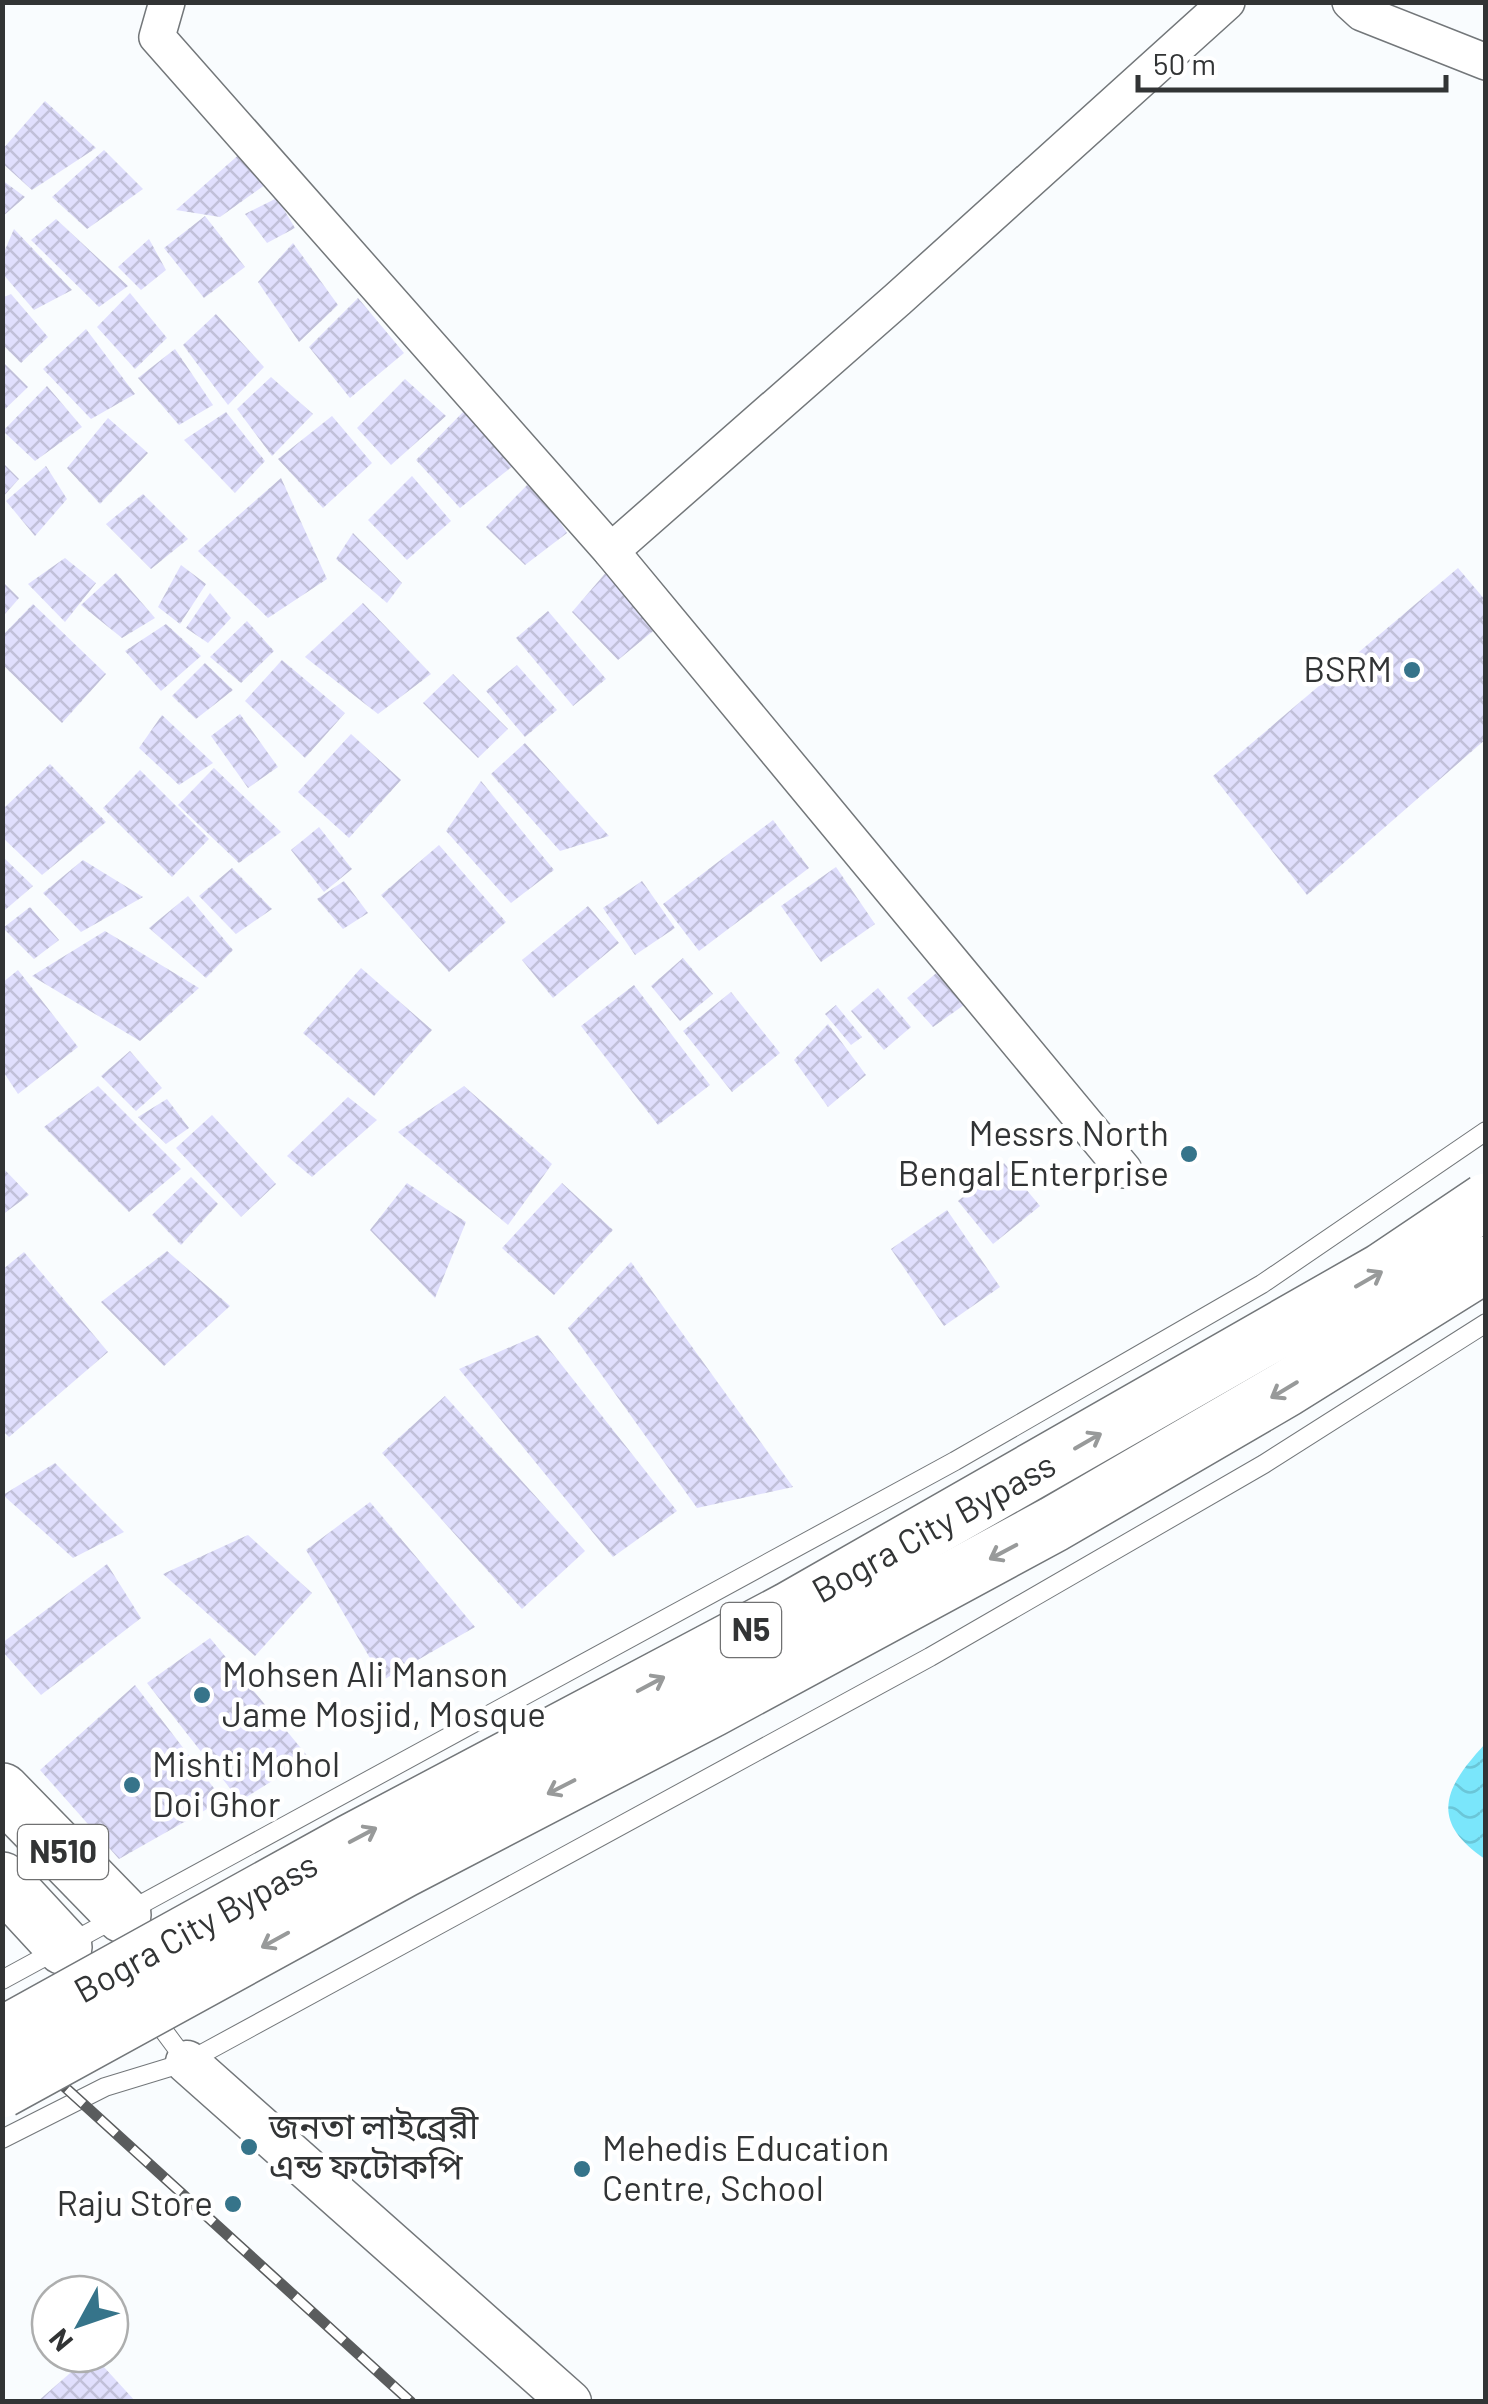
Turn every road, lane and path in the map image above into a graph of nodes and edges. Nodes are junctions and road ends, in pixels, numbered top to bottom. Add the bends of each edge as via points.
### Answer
1 (166, 2) edge
2 (1227, 2) edge
3 (1350, 2) edge
4 (1486, 62) edge
5 (611, 551) junction
6 (1486, 1131) edge
7 (1124, 1170) dead end
8 (1486, 1202) edge
9 (1486, 1264) edge
10 (1486, 1323) edge
11 (2, 1791) edge
12 (2, 1880) edge
13 (98, 1940) junction
14 (2, 1980) edge
15 (2, 2036) edge
16 (187, 2062) junction
17 (2, 2090) edge
18 (2, 2140) edge
19 (570, 2402) edge

1 - 5 street via 157,37
2 - 5 street
3 - 4 street via 1362,13
5 - 7 street
6 - 13 lane via 1262,1284
15 -> 8 highway, Bogra City Bypass / N5, bridge via 824,1590 1350,1290
9 -> 17 highway, Bogra City Bypass / N5, bridge via 1054,1524
10 - 16 lane via 1264,1464 946,1647
11 - 13 highway, N510
12 - 13 highway, N510
13 - 14 lane
13 - 16 lane
16 - 18 lane via 105,2088
16 - 19 street

